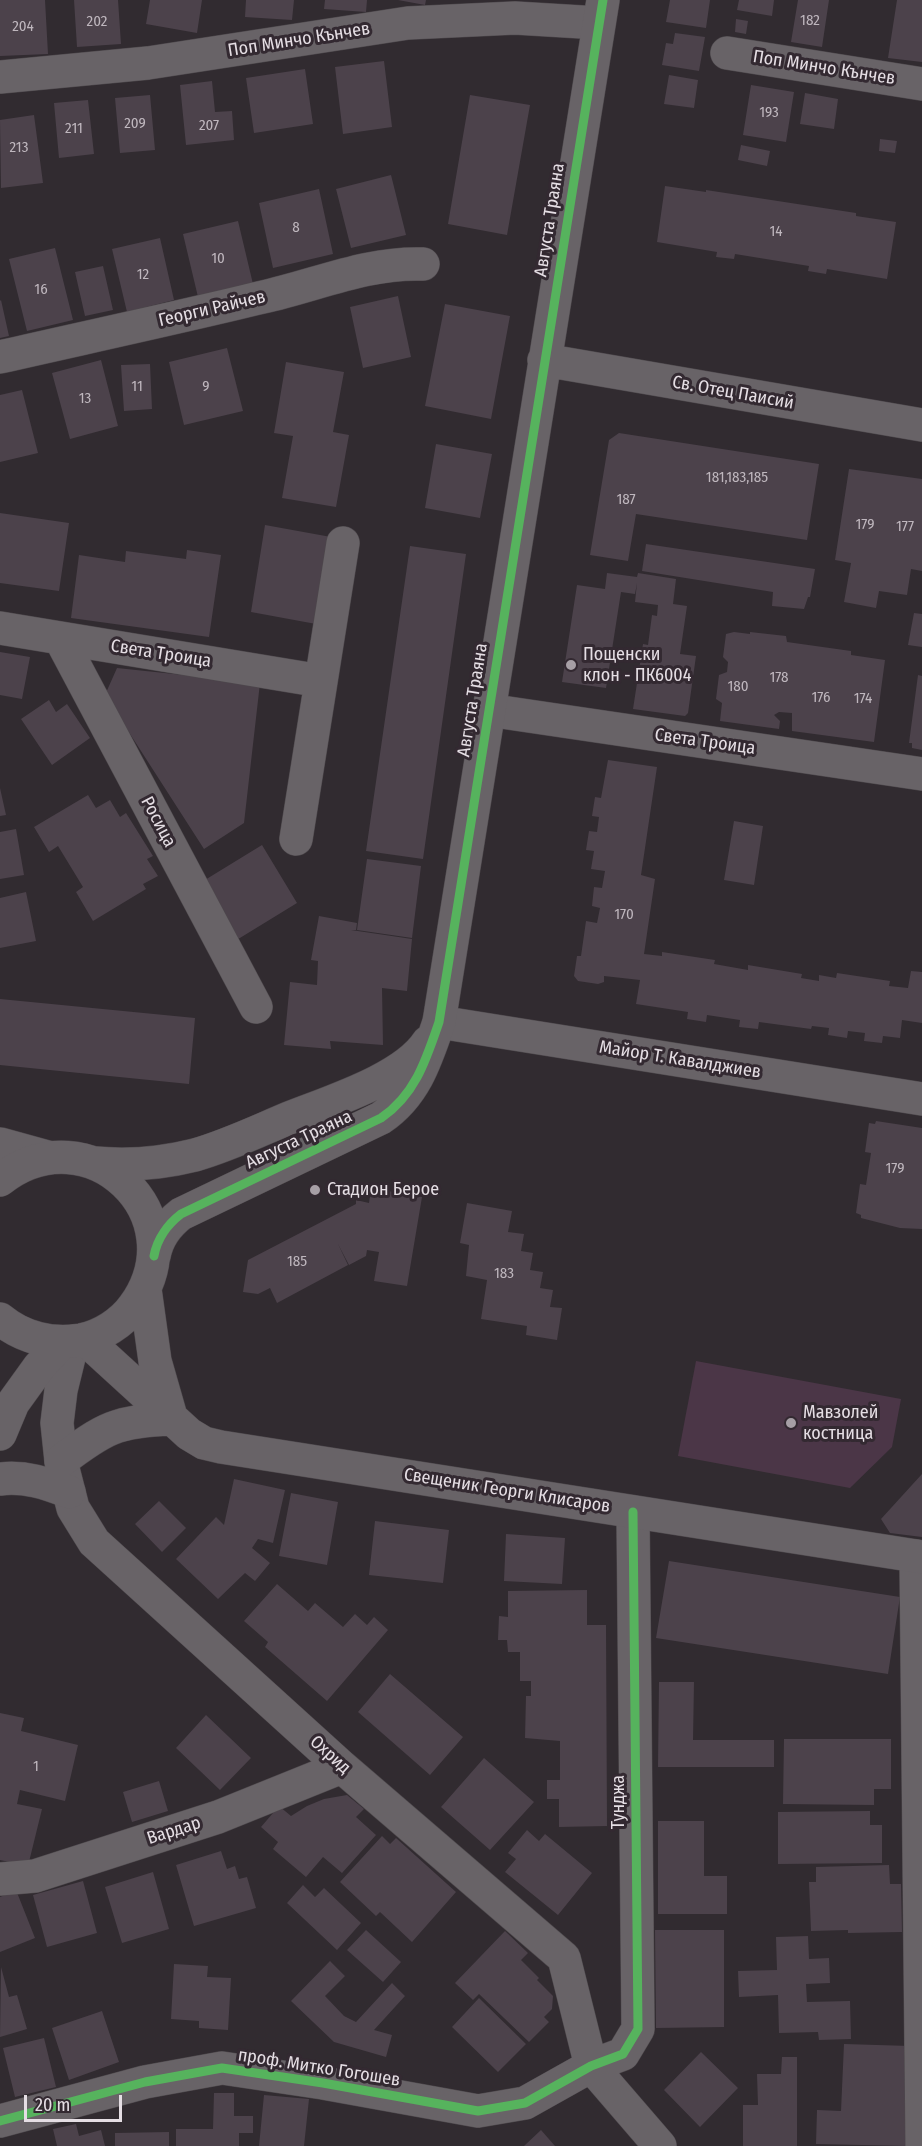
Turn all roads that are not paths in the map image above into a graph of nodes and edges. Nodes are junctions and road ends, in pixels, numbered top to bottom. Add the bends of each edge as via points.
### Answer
1 (601, 11) edge
2 (727, 53) dead end
3 (0, 77) edge
4 (922, 84) edge
5 (423, 264) dead end
6 (0, 357) edge
7 (544, 360) junction
8 (922, 425) edge
9 (343, 543) dead end
10 (0, 628) edge
11 (60, 638) junction
12 (321, 681) junction
13 (488, 710) junction
14 (922, 774) edge
15 (296, 839) dead end
16 (256, 1007) dead end
17 (438, 1022) junction
18 (922, 1099) edge
19 (0, 1144) edge
20 (47, 1157) junction
21 (95, 1163) junction
22 (0, 1180) edge
23 (153, 1256) junction
24 (145, 1289) junction
25 (0, 1319) edge
26 (73, 1341) junction
27 (171, 1419) junction
28 (0, 1434) edge
29 (61, 1461) junction
30 (0, 1479) edge
31 (69, 1492) junction
32 (633, 1512) junction
33 (919, 1556) edge
34 (342, 1767) junction
35 (0, 1879) edge
36 (591, 2066) junction
37 (0, 2121) edge
38 (660, 2146) edge
39 (922, 2146) edge

1 - 3 street, Поп Минчо Кънчев via 408,23 148,63
1 - 7 street, Августа Траяна
2 - 4 street, Поп Минчо Кънчев
5 - 6 street, Георги Райчев via 369,268 265,297
7 - 8 street, Св. Отец Паисий
7 - 13 street, Августа Траяна
9 - 12 street
10 - 11 street, Света Троица
11 - 12 street, Света Троица
11 - 16 street, Росица
12 - 15 street
13 - 14 street, Света Троица
13 - 17 street, Августа Траяна
17 - 18 street, Майор Т. Кавалджиев
17 - 21 street, Августа Траяна via 421,1052 392,1074 226,1144 166,1160
17 - 23 street, Августа Траяна via 423,1069 389,1113 189,1209 168,1227
19 - 20 street
20 - 21 street via 72,1157
20 - 22 street via 23,1164
21 - 23 street via 120,1178 139,1200 151,1227
23 - 24 street
24 - 26 street via 120,1321 96,1335
24 - 27 street via 155,1361
25 - 26 street via 26,1335
26 - 27 street, Свещеник Георги Клисаров
26 - 28 street via 39,1367 13,1403
26 - 29 street, Охрид via 57,1423
27 - 29 street via 115,1425
27 - 32 street, Свещеник Георги Клисаров via 204,1443 221,1447
29 - 31 street, Охрид
30 - 31 street via 39,1480
31 - 34 street, Охрид via 73,1508 94,1542
32 - 33 street, Свещеник Георги Клисаров
32 - 36 street, Тунджа via 638,2029 623,2054
33 - 39 street
34 - 35 street, Вардар via 218,1817 35,1875
34 - 36 street, Охрид via 564,1958
36 - 37 street, проф. Митко Гогошев via 525,2103 478,2111 222,2068 145,2082
36 - 38 street, Охрид

